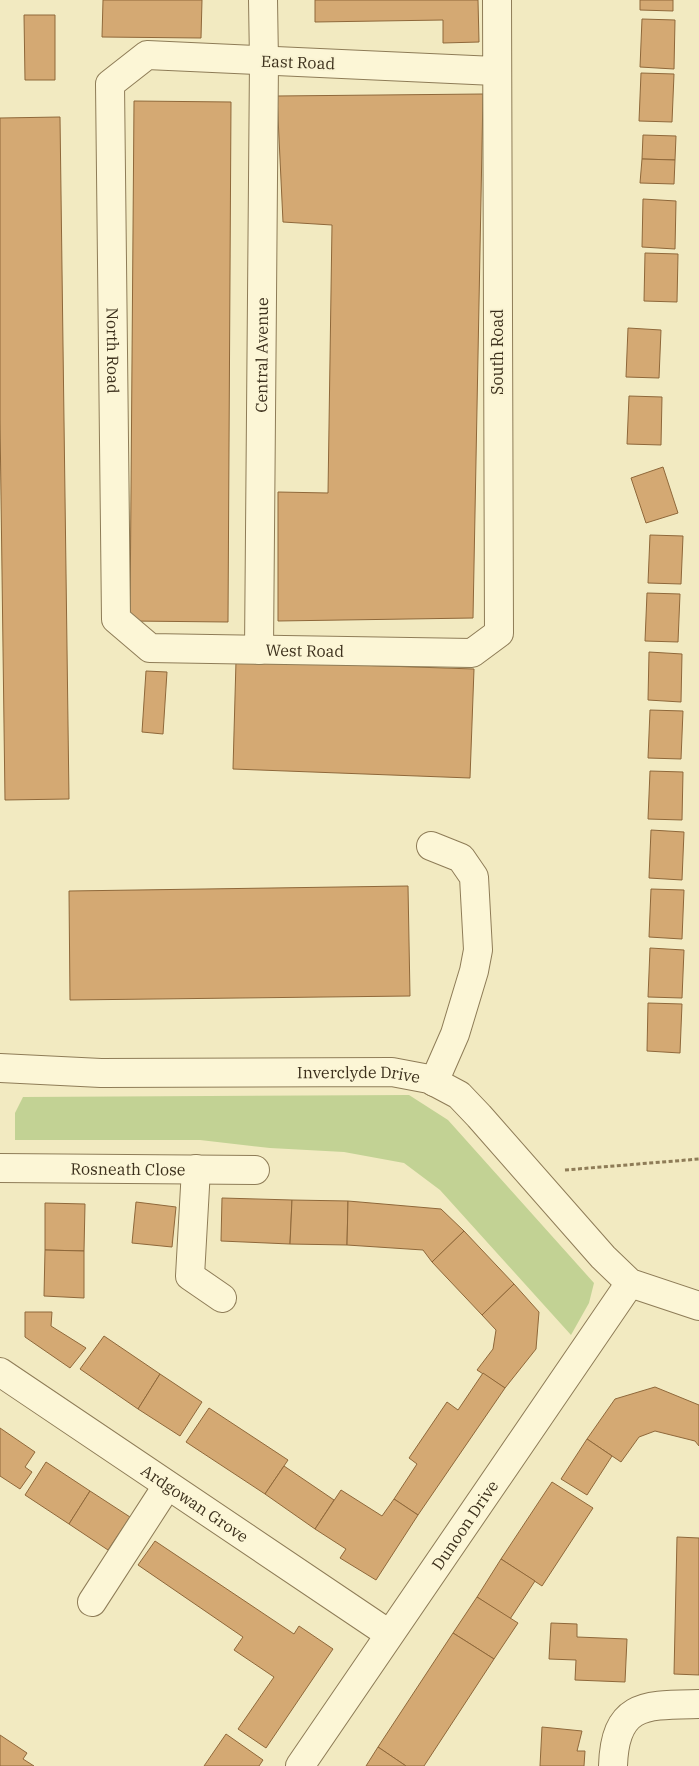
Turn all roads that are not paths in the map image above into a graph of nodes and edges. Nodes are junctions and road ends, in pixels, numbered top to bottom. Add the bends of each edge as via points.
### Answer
1 (263, 0) edge
2 (497, 0) edge
3 (264, 61) junction
4 (496, 71) junction
5 (110, 84) joint
6 (116, 619) joint
7 (499, 633) joint
8 (259, 650) junction
9 (431, 846) dead end
10 (0, 1068) edge
11 (0, 1081) edge
12 (434, 1082) junction
13 (0, 1168) edge
14 (196, 1169) junction
15 (255, 1170) dead end
16 (630, 1282) junction
17 (222, 1298) dead end
18 (699, 1306) edge
19 (0, 1372) edge
20 (167, 1486) junction
21 (92, 1602) dead end
22 (389, 1634) junction
23 (699, 1704) edge
24 (300, 1766) edge
25 (613, 1766) edge

1 - 3 street, Central Avenue
2 - 4 street, South Road
3 - 4 street, East Road
3 - 5 street, East Road via 146,55
3 - 8 street, Central Avenue
4 - 7 street, South Road
5 - 6 street, North Road
6 - 8 street, West Road via 150,648
7 - 8 street, West Road via 472,653
9 - 12 street via 462,858 474,877 478,950 455,1034
10 - 11 street
10 - 12 street, Inverclyde Drive via 101,1072 392,1072 429,1078
12 - 16 street, Inverclyde Drive via 458,1096 603,1257
13 - 14 street, Rosneath Close
14 - 15 street, Rosneath Close
14 - 17 street via 190,1276
16 - 18 street
16 - 22 street, Dunoon Drive
19 - 20 street, Ardgowan Grove
20 - 21 street
20 - 22 street, Ardgowan Grove
22 - 24 street, Dunoon Drive
23 - 25 street via 655,1705 632,1714 616,1735

